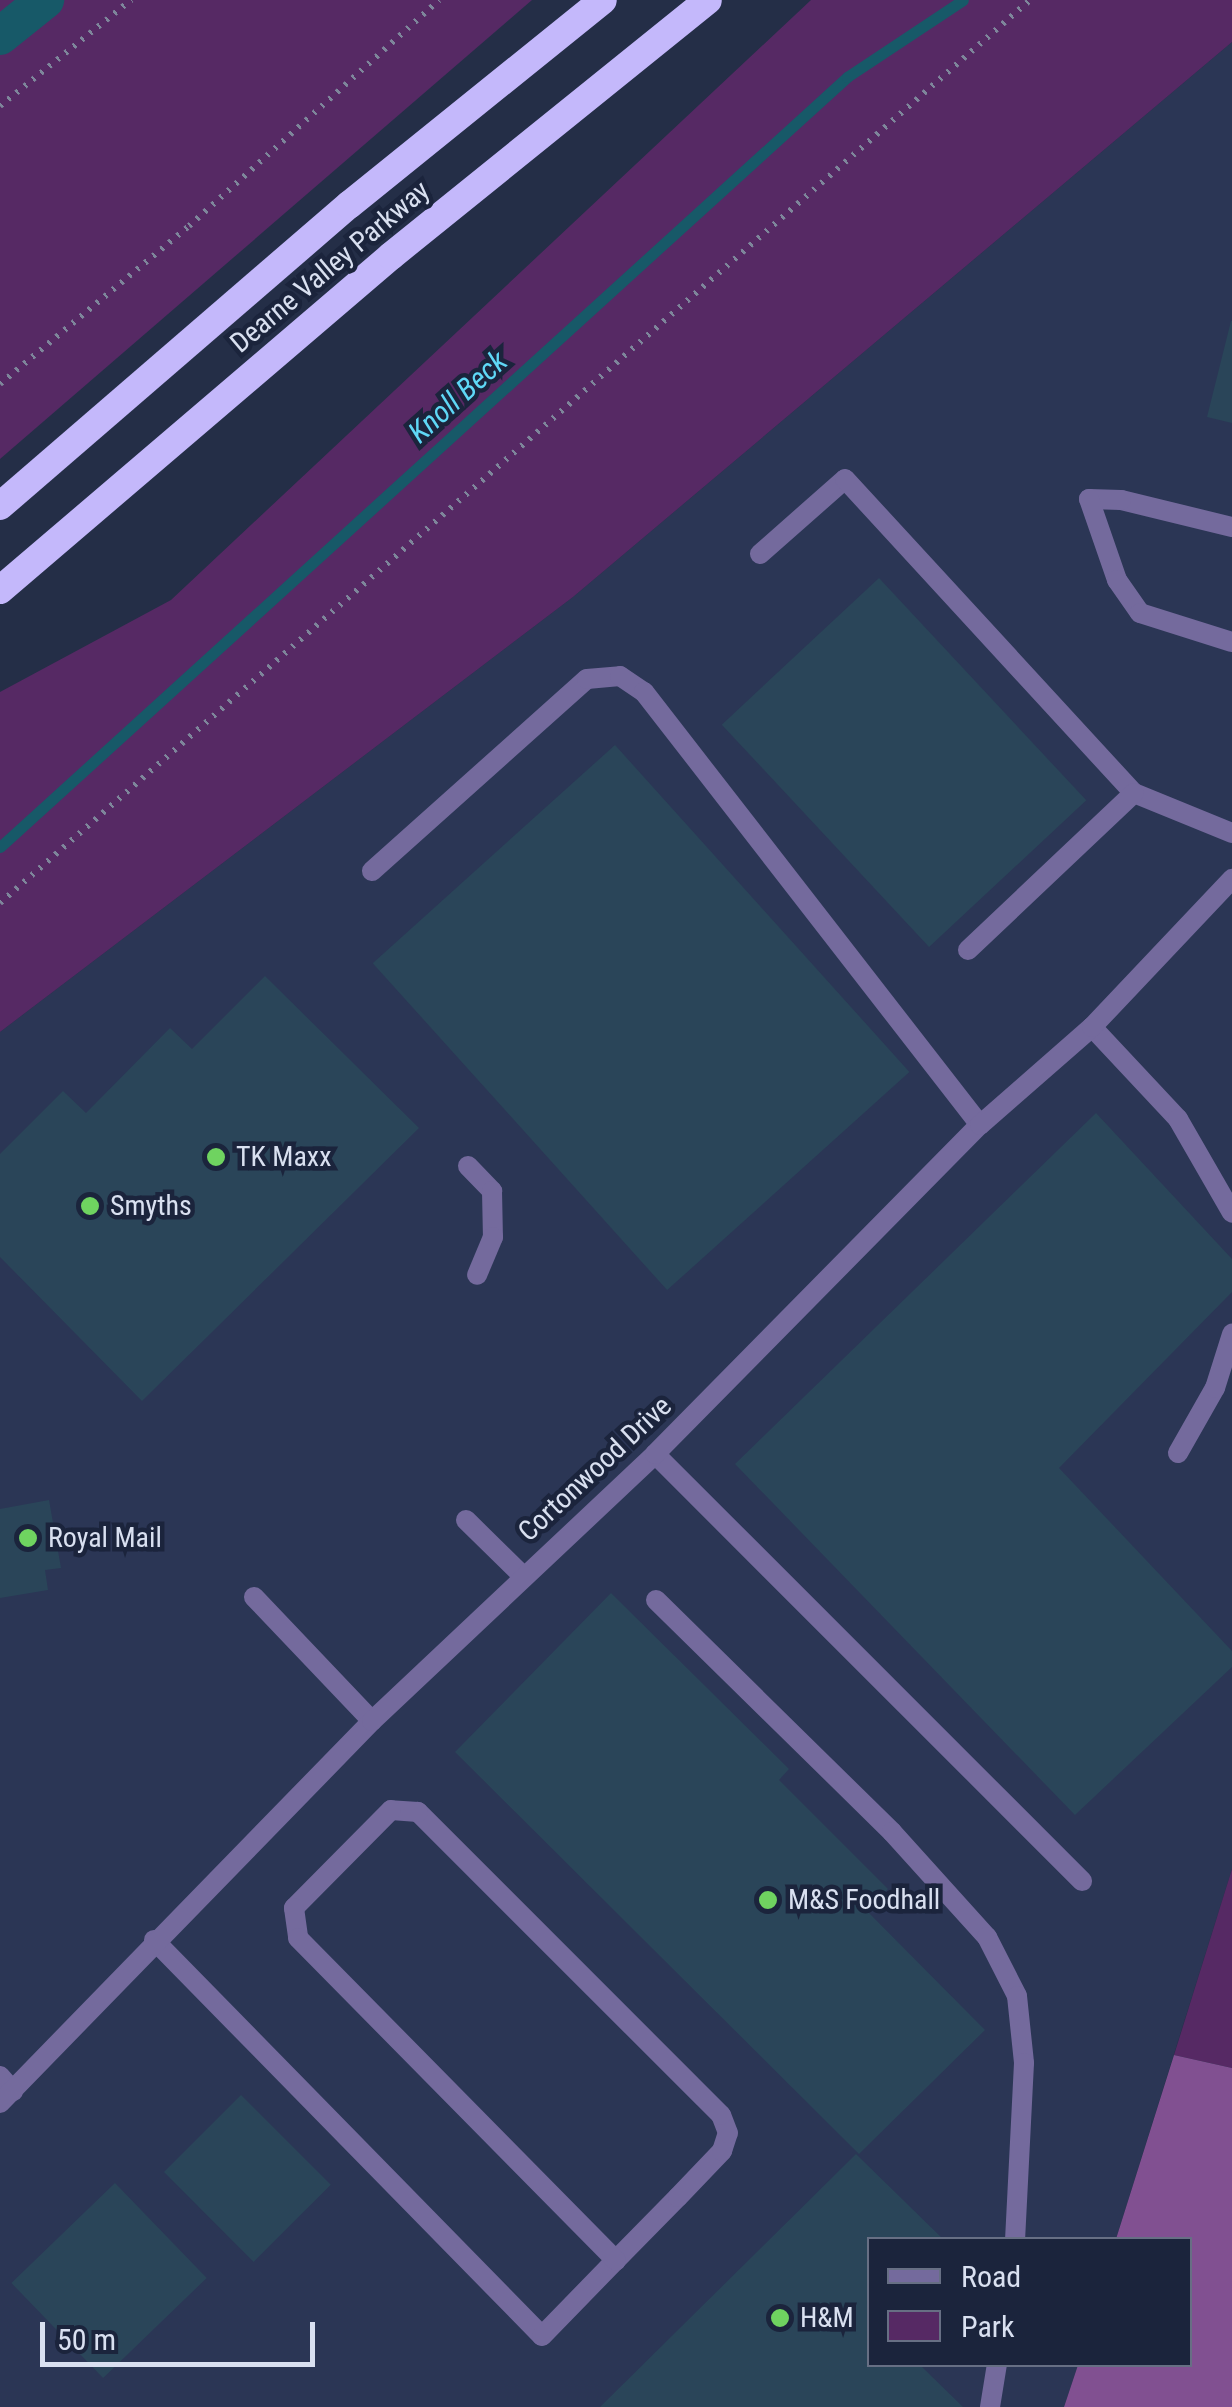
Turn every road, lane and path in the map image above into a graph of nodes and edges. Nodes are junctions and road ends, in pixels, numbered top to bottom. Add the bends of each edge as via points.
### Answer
1 (131, 0) edge
2 (439, 0) edge
3 (603, 0) edge
4 (708, 0) edge
5 (1030, 0) edge
6 (0, 106) edge
7 (0, 384) edge
8 (0, 506) edge
9 (1232, 527) edge
10 (760, 554) dead end
11 (0, 590) edge
12 (1232, 642) edge
13 (1134, 793) junction
14 (1232, 833) edge
15 (372, 870) dead end
16 (1232, 879) edge
17 (0, 903) edge
18 (968, 950) dead end
19 (1092, 1026) junction
20 (980, 1125) junction
21 (468, 1166) dead end
22 (1232, 1213) edge
23 (477, 1275) dead end
24 (1232, 1334) edge
25 (1178, 1453) dead end
26 (654, 1454) junction
27 (466, 1520) dead end
28 (522, 1575) junction
29 (254, 1597) dead end
30 (656, 1600) dead end
31 (372, 1721) junction
32 (1082, 1882) dead end
33 (154, 1940) junction
34 (4, 2090) edge
35 (1016, 2237) edge
36 (616, 2260) junction
37 (997, 2367) edge
38 (990, 2407) edge

1 - 6 path
2 - 7 path
3 - 8 highway, Dearne Valley Parkway via 349,206
4 - 11 highway, Dearne Valley Parkway via 390,256
5 - 17 path
9 - 12 street via 1121,500 1089,499 1117,580 1140,613
10 - 13 street via 844,479
13 - 14 street
13 - 18 street
15 - 20 street via 587,679 620,676 644,692
16 - 19 street, Cortonwood Drive
19 - 20 street, Cortonwood Drive
19 - 22 street via 1178,1119
20 - 26 street, Cortonwood Drive
21 - 23 street via 492,1191 493,1236
24 - 25 street via 1215,1388
26 - 28 street, Cortonwood Drive
26 - 32 street
27 - 28 street
28 - 31 street, Cortonwood Drive
29 - 31 street
30 - 35 street via 892,1832 987,1938 1017,1996 1024,2063
31 - 33 street, Cortonwood Drive
33 - 34 street, Cortonwood Drive
33 - 36 street via 542,2336
36 - 36 street via 722,2151 728,2133 721,2116 418,1812 391,1810 294,1908 298,1938
37 - 38 street

